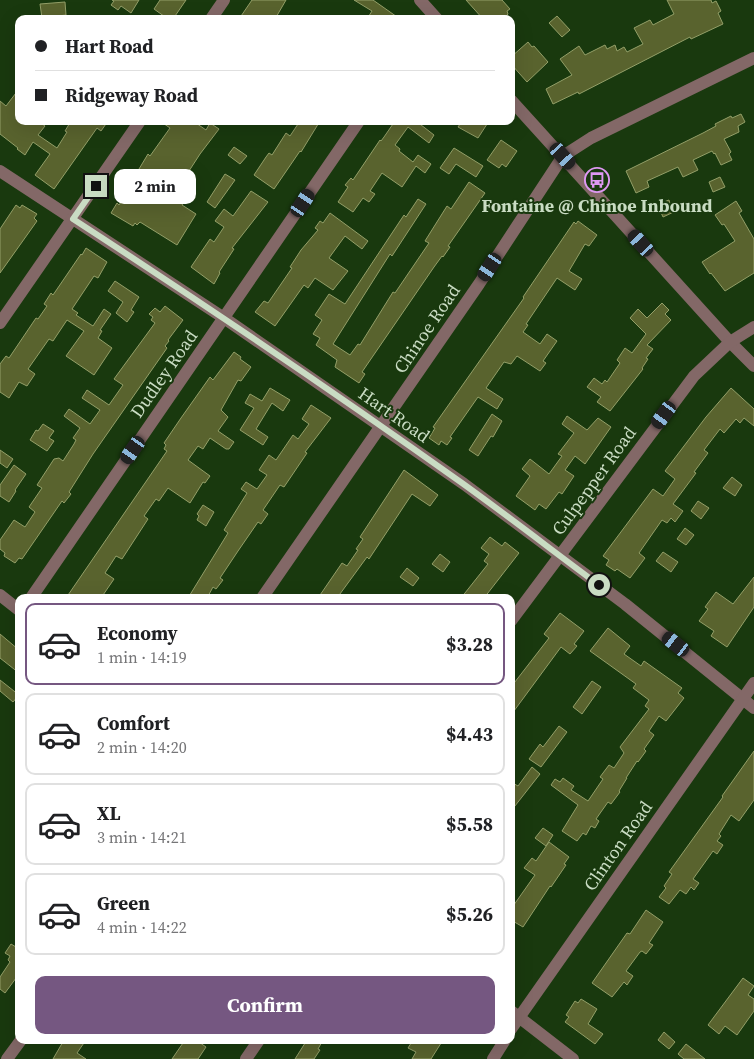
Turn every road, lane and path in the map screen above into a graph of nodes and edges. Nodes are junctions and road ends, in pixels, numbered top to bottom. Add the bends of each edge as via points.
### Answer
1 (224, 0) edge
2 (420, 0) edge
3 (214, 15) edge
4 (432, 15) edge
5 (754, 58) edge
6 (515, 104) edge
7 (137, 125) edge
8 (357, 125) edge
9 (563, 156) junction
10 (0, 171) edge
11 (73, 219) junction
12 (224, 318) junction
13 (0, 324) edge
14 (754, 327) edge
15 (730, 342) junction
16 (754, 366) edge
17 (381, 427) junction
18 (560, 556) junction
19 (34, 594) edge
20 (265, 594) edge
21 (0, 595) edge
22 (15, 607) edge
23 (515, 616) edge
24 (754, 683) edge
25 (743, 699) junction
26 (754, 708) edge
27 (515, 1014) edge
28 (17, 1044) edge
29 (256, 1044) edge
30 (502, 1044) edge
31 (7, 1059) edge
32 (246, 1059) edge
33 (493, 1059) edge
34 (573, 1059) edge

1 - 3 street
2 - 4 street
5 - 9 street, Chinoe Road via 591,138
6 - 9 street
7 - 11 street
8 - 12 street, Dudley Road
9 - 15 street
9 - 17 street, Chinoe Road
10 - 11 street, Hart Road
11 - 12 street, Hart Road
11 - 13 street
12 - 17 street, Hart Road
12 - 19 street, Dudley Road
14 - 15 street, Culpepper Road
15 - 16 street
15 - 18 street, Culpepper Road via 694,376
17 - 18 street, Hart Road
17 - 20 street, Chinoe Road
18 - 23 street, Culpepper Road
18 - 25 street, Hart Road
21 - 22 street
24 - 25 street, Clinton Road
25 - 26 street, Hart Road
25 - 27 street, Clinton Road
27 - 34 street
28 - 31 street
29 - 32 street
30 - 33 street

